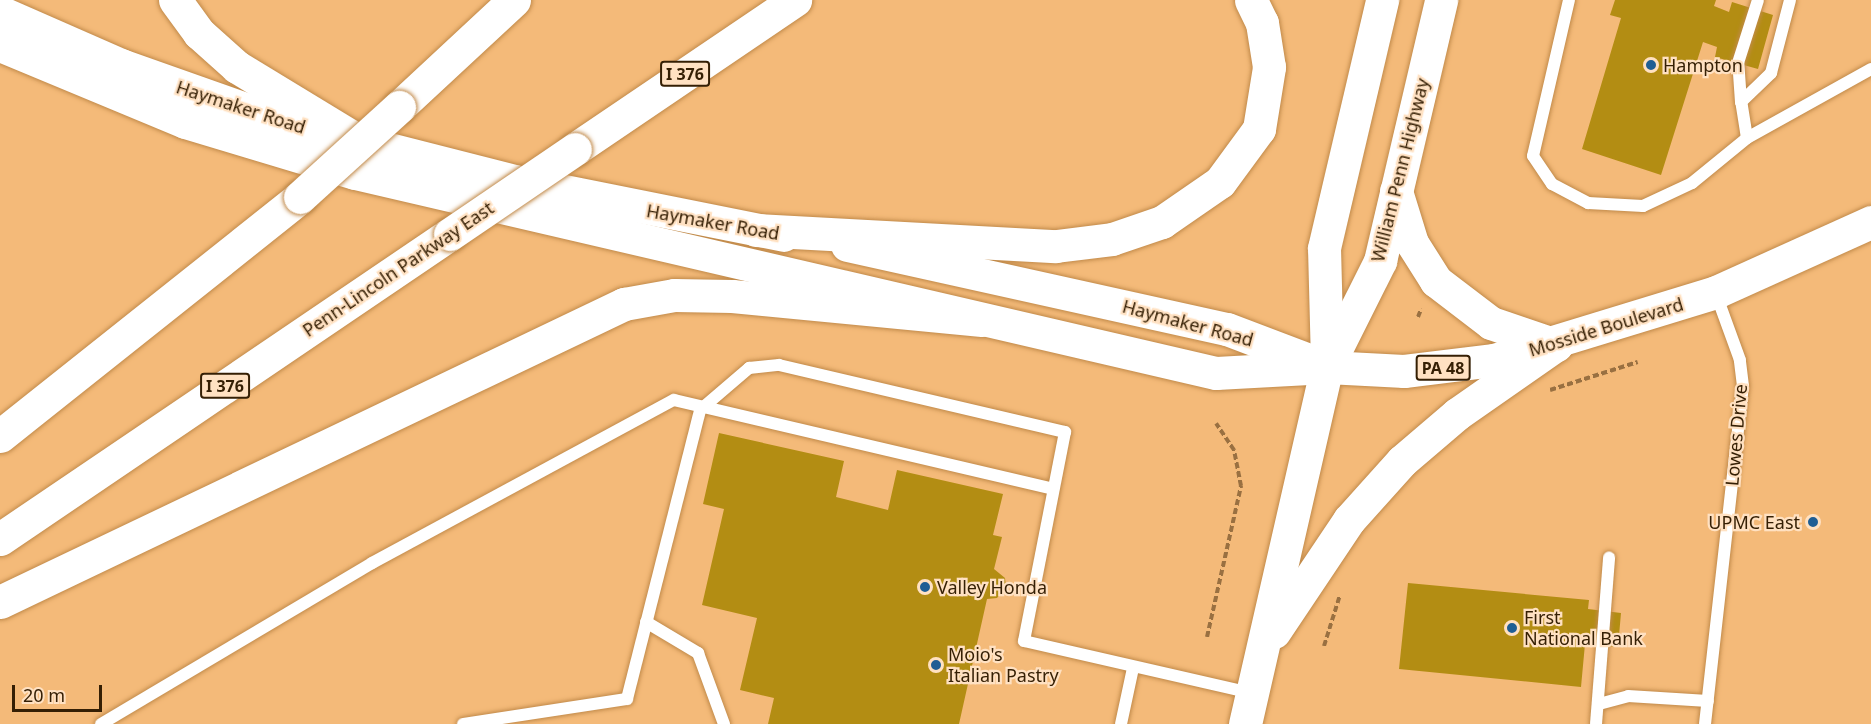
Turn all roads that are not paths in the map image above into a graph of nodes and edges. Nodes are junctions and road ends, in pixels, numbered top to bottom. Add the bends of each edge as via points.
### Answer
1 (175, 0) edge
2 (514, 0) edge
3 (795, 0) edge
4 (1251, 0) edge
5 (1383, 0) edge
6 (1441, 0) edge
7 (1569, 0) edge
8 (1758, 0) edge
9 (1790, 0) edge
10 (0, 12) edge
11 (0, 45) edge
12 (1871, 69) edge
13 (1742, 102) junction
14 (1747, 138) junction
15 (362, 143) junction
16 (1396, 191) junction
17 (1871, 222) edge
18 (756, 230) junction
19 (1716, 292) junction
20 (982, 320) junction
21 (1556, 345) junction
22 (1327, 367) junction
23 (700, 410) junction
24 (0, 436) edge
25 (1053, 489) junction
26 (0, 538) edge
27 (1609, 558) dead end
28 (0, 602) edge
29 (646, 622) junction
30 (1263, 648) junction
31 (1133, 668) junction
32 (1708, 701) junction
33 (1599, 704) junction
34 (1249, 709) edge
35 (100, 724) edge
36 (463, 724) edge
37 (724, 724) edge
38 (1121, 724) edge
39 (1596, 724) edge
40 (1705, 724) edge

1 - 15 main road via 199,33 237,67
2 - 24 main road, bridge via 300,196
3 - 26 main road, Penn-Lincoln Parkway East / I 376, bridge
4 - 18 main road via 1262,23 1269,67 1258,129 1220,182 1162,222 1112,240 1056,246
5 - 22 main road, William Penn Highway via 1324,248
6 - 16 main road, William Penn Highway
7 - 14 lane via 1533,156 1552,184 1588,203 1643,206 1692,183
8 - 13 lane via 1738,63
9 - 13 lane via 1771,73
10 - 15 main road, Haymaker Road via 196,94
11 - 20 main road, Haymaker Road via 121,98 271,150 507,211
12 - 14 lane
13 - 14 lane
15 - 18 main road, Haymaker Road via 596,200
16 - 21 main road via 1412,243 1436,281 1491,323
16 - 22 main road, William Penn Highway via 1380,261
17 - 19 main road, Mosside Boulevard / PA 48
18 - 22 main road, Haymaker Road via 922,260 1227,329
19 - 21 main road, Mosside Boulevard / PA 48
19 - 32 lane, Lowes Drive via 1740,360 1743,386
20 - 22 main road, Haymaker Road via 1216,374
20 - 28 main road via 732,296 674,295 624,304
21 - 22 main road, Mosside Boulevard / PA 48 via 1431,370
21 - 30 main road via 1457,414 1402,461 1349,520
22 - 30 main road, William Penn Highway
23 - 25 lane
23 - 25 lane via 749,368 779,365 1065,432
23 - 29 lane
23 - 35 lane via 674,400 372,563
25 - 31 lane via 1024,641
27 - 33 lane
29 - 36 lane via 627,699
29 - 37 lane via 698,653 725,714
30 - 34 main road, William Penn Highway
31 - 34 lane
31 - 38 lane
32 - 33 lane via 1628,696
32 - 40 lane, Lowes Drive
33 - 39 lane

